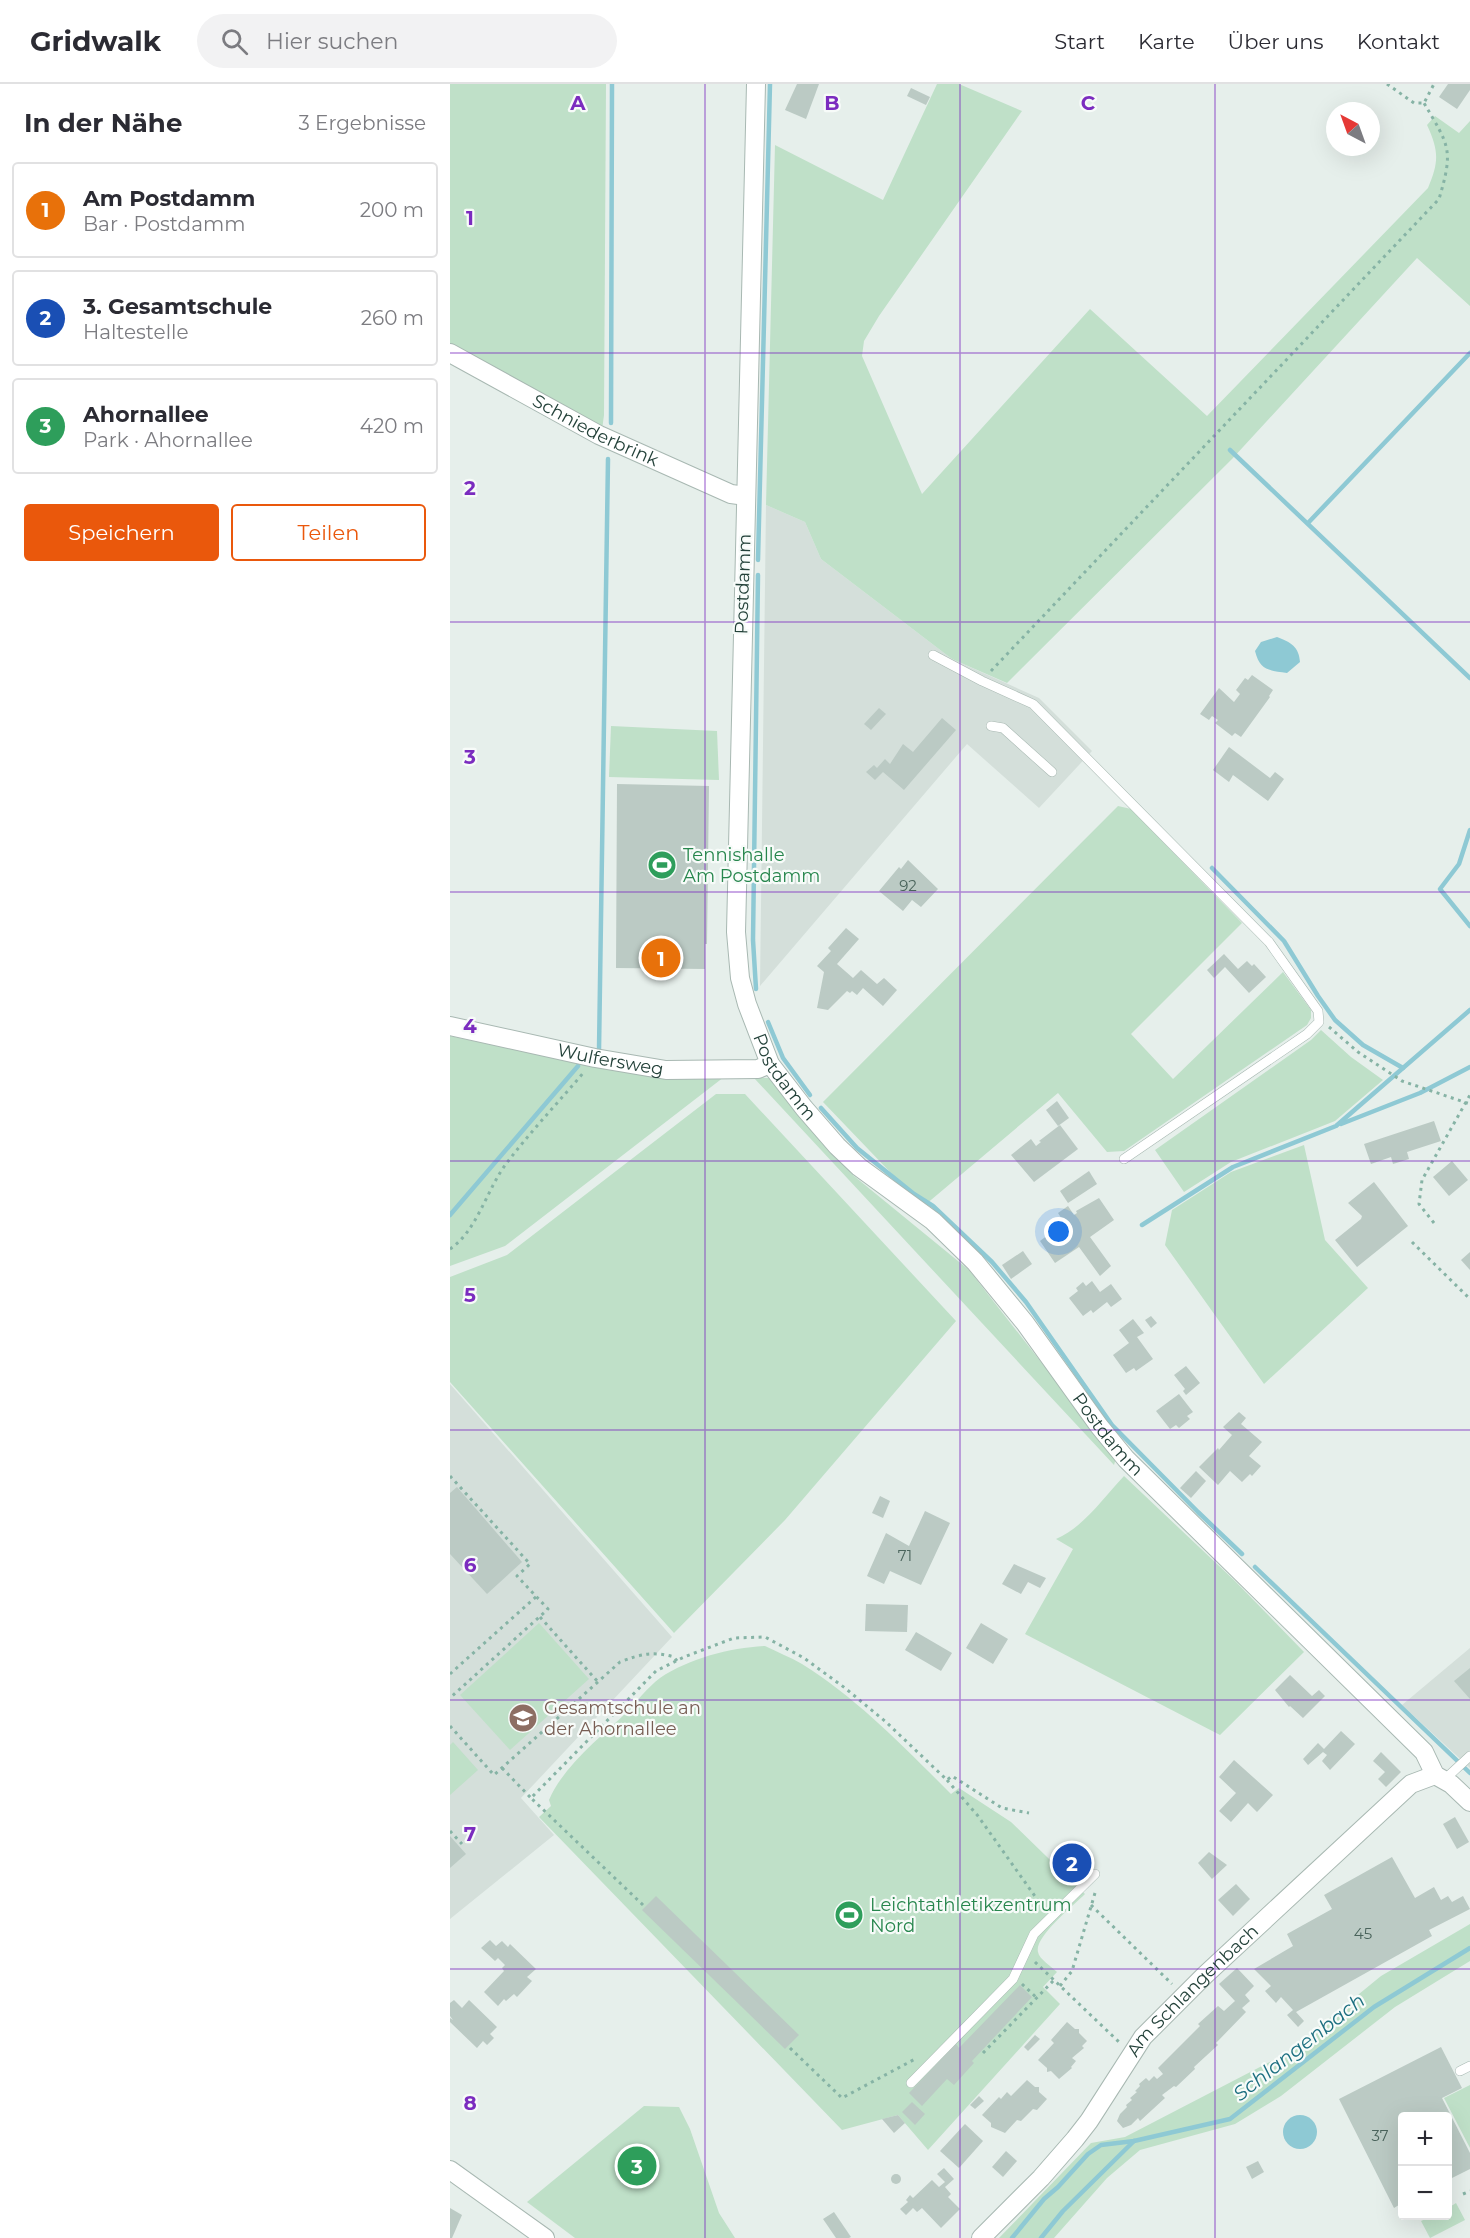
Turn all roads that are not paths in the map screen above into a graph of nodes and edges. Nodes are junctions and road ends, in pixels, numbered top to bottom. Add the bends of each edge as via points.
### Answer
1 (756, 84) edge
2 (450, 353) edge
3 (746, 496) junction
4 (933, 655) dead end
5 (991, 726) dead end
6 (1052, 772) dead end
7 (450, 1026) edge
8 (770, 1064) junction
9 (1124, 1159) dead end
10 (1468, 1758) edge
11 (1439, 1777) junction
12 (1470, 1802) edge
13 (1095, 1874) dead end
14 (1470, 2066) edge
15 (1460, 2071) dead end
16 (911, 2083) dead end
17 (450, 2170) edge
18 (545, 2238) edge
19 (981, 2238) edge

1 - 3 street, Postdamm
2 - 3 street, Schniederbrink via 599,435 731,494
3 - 8 street, Postdamm via 736,932 747,1004
4 - 9 lane via 1033,704 1269,942 1318,1011 1318,1022 1307,1034
5 - 6 lane via 1003,728
7 - 8 street, Wulfersweg via 666,1070 758,1069
8 - 11 street, Postdamm via 837,1146 933,1221 975,1262 1126,1459 1424,1752
10 - 11 lane
11 - 12 street, Postdamm
11 - 19 street, Am Schlangenbach via 1411,1784 1143,2037 1075,2139
13 - 16 lane via 1034,1934 1014,1976
14 - 15 lane
17 - 18 street

